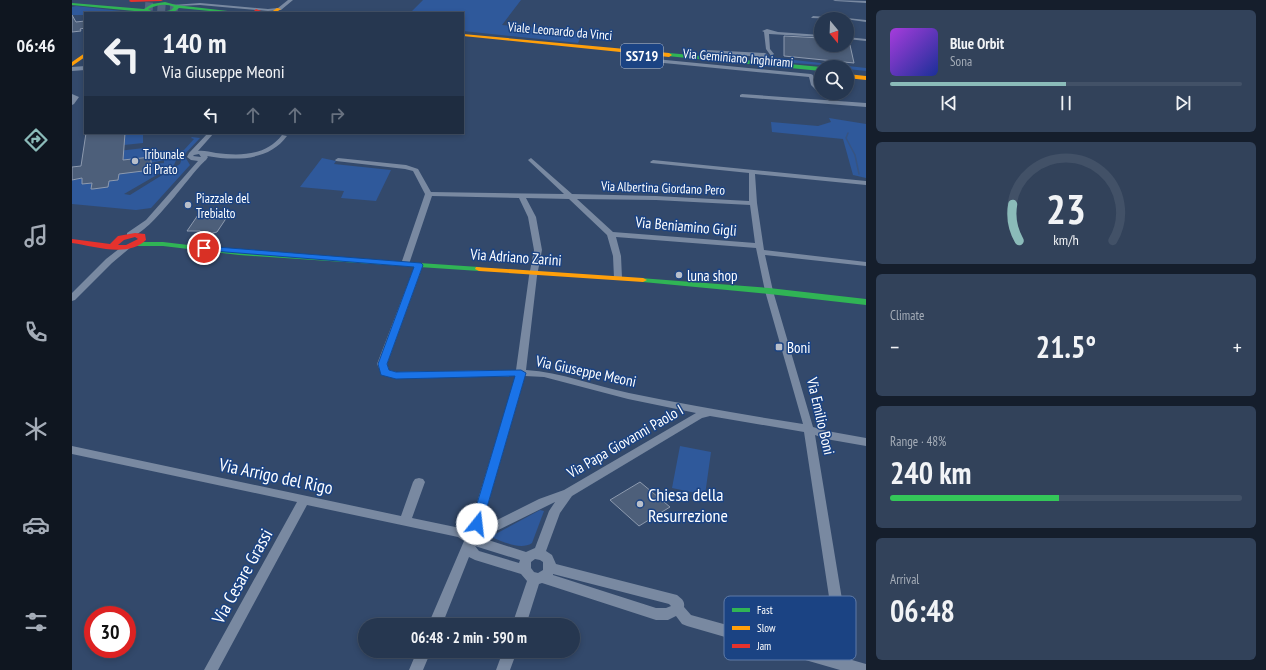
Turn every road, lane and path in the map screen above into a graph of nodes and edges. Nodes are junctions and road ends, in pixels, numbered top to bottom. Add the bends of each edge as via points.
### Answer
1 (104, 0) edge
2 (113, 0) edge
3 (291, 0) edge
4 (835, 0) edge
5 (838, 0) edge
6 (72, 2) edge
7 (866, 2) edge
8 (90, 3) edge
9 (842, 5) dead end
10 (161, 7) edge
11 (259, 11) edge
12 (276, 11) edge
13 (194, 12) edge
14 (214, 12) edge
15 (229, 12) edge
16 (854, 20) edge
17 (866, 21) edge
18 (464, 35) edge
19 (814, 36) edge
20 (854, 38) edge
21 (464, 39) edge
22 (865, 39) edge
23 (84, 50) edge
24 (707, 52) dead end
25 (84, 55) edge
26 (768, 55) junction
27 (684, 56) junction
28 (645, 60) dead end
29 (73, 62) edge
30 (814, 66) edge
31 (84, 67) edge
32 (84, 67) edge
33 (814, 68) edge
34 (814, 72) edge
35 (854, 72) edge
36 (864, 74) edge
37 (854, 75) edge
38 (814, 85) edge
39 (72, 96) edge
40 (742, 96) dead end
41 (830, 102) joint
42 (72, 103) edge
43 (866, 105) edge
44 (210, 134) edge
45 (284, 136) dead end
46 (202, 142) junction
47 (203, 155) junction
48 (192, 156) junction
49 (338, 160) dead end
50 (531, 160) dead end
51 (653, 162) dead end
52 (196, 168) junction
53 (752, 172) junction
54 (866, 183) edge
55 (429, 194) junction
56 (522, 196) junction
57 (571, 197) junction
58 (753, 203) junction
59 (149, 222) junction
60 (611, 234) junction
61 (130, 235) junction
62 (143, 237) junction
63 (72, 241) edge
64 (163, 244) junction
65 (117, 245) junction
66 (132, 246) junction
67 (760, 249) junction
68 (109, 261) junction
69 (405, 264) junction
70 (866, 264) edge
71 (419, 265) junction
72 (534, 272) junction
73 (618, 278) junction
74 (769, 291) junction
75 (72, 298) edge
76 (866, 302) edge
77 (521, 373) junction
78 (709, 412) junction
79 (698, 416) joint
80 (809, 429) junction
81 (866, 442) edge
82 (72, 450) edge
83 (419, 482) dead end
84 (568, 493) junction
85 (304, 500) junction
86 (405, 520) junction
87 (470, 543) junction
88 (533, 556) junction
89 (551, 568) junction
90 (524, 570) junction
91 (538, 577) junction
92 (836, 596) edge
93 (677, 609) junction
94 (438, 618) edge
95 (522, 618) edge
96 (724, 631) edge
97 (421, 658) edge
98 (507, 658) edge
99 (820, 660) edge
100 (847, 668) edge
101 (211, 670) edge
102 (416, 670) edge
103 (503, 670) edge
104 (864, 670) edge

1 - 10 main road
2 - 10 main road
3 - 12 street
4 - 5 street
5 - 7 street
5 - 9 street
6 - 8 main road
6 - 10 main road
8 - 10 main road
10 - 11 street via 200,4
10 - 13 main road
10 - 14 main road
10 - 15 main road
11 - 12 street
16 - 17 street
18 - 27 main road, Viale Leonardo da Vinci / SS719
19 - 26 street via 770,34
20 - 22 street
21 - 34 main road, Viale Leonardo da Vinci / SS719
23 - 29 main road
24 - 26 street
25 - 29 main road
26 - 27 main road via 749,59
26 - 30 main road via 777,63
27 - 33 main road, Viale Leonardo da Vinci / SS719
28 - 38 street, Via Geminiano Inghirami via 811,76
29 - 31 street
29 - 32 street
35 - 36 main road
36 - 37 main road
39 - 42 street via 76,97
40 - 41 street
41 - 43 street
44 - 46 street
45 - 47 street via 281,143 266,152
46 - 47 street
46 - 48 street
47 - 48 street
47 - 52 street
48 - 52 street
49 - 55 street via 411,167 416,170
50 - 57 street
51 - 53 street
52 - 59 street
53 - 54 street
53 - 58 street, Via Emilio Boni
55 - 56 street, Via Albertina Giordano Pero
55 - 69 street
56 - 57 street, Via Albertina Giordano Pero
56 - 72 street via 532,217 536,234 538,250
57 - 58 street, Via Albertina Giordano Pero
57 - 60 street
58 - 67 street, Via Emilio Boni
59 - 61 street
59 - 62 street
60 - 67 street, Via Beniamino Gigli
60 - 73 street via 617,250
61 - 62 main road
61 - 65 main road
62 - 64 main road
62 - 66 main road
63 - 65 main road
64 - 66 main road
64 - 69 main road, Via Adriano Zarini via 239,253
65 - 66 main road
65 - 68 street
66 - 68 street
67 - 70 street, Via Beniamino Gigli
67 - 74 street, Via Emilio Boni
68 - 75 street
69 - 71 main road, Via Adriano Zarini
71 - 72 main road, Via Adriano Zarini
71 - 77 street, Via Giuseppe Meoni via 382,364 385,372 396,375
72 - 73 main road, Via Adriano Zarini
72 - 77 street
73 - 74 main road, Via Adriano Zarini
74 - 76 main road, Via Adriano Zarini
74 - 80 street, Via Emilio Boni
77 - 78 street, Via Giuseppe Meoni via 544,374 628,396
77 - 87 street
78 - 79 street, Via Giuseppe Meoni
78 - 80 street, Via Giuseppe Meoni
79 - 84 street, Via Papa Giovanni Paolo I
80 - 81 street, Via Giuseppe Meoni via 826,435
80 - 92 street, Via Emilio Boni
82 - 85 street, Via Arrigo del Rigo
83 - 86 street
84 - 87 street, Via Papa Giovanni Paolo I via 543,502
84 - 88 street, Via Papa Giovanni Paolo I via 555,511
85 - 86 street, Via Arrigo del Rigo
85 - 101 street, Via Cesare Grassi
86 - 87 street, Via Arrigo del Rigo via 460,533
87 - 88 street via 478,542
87 - 90 street via 475,555
87 - 94 street
88 - 89 street via 547,558
88 - 90 street via 523,563
89 - 91 street via 548,574
89 - 93 street via 673,599 678,603
90 - 91 street
91 - 93 street via 656,614 668,614
91 - 95 street
93 - 96 street via 688,620
97 - 102 street
98 - 103 street
99 - 100 street
100 - 104 street

